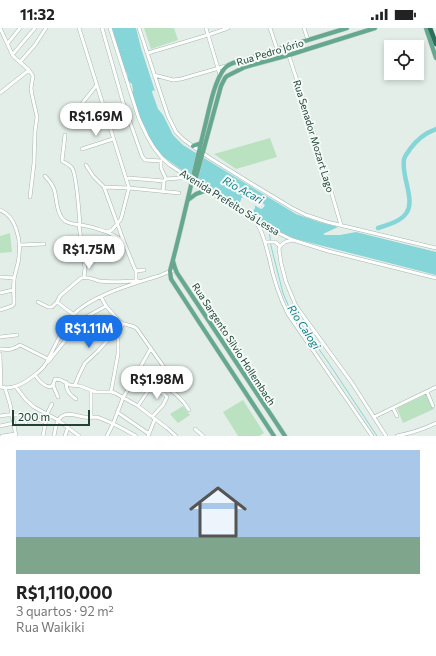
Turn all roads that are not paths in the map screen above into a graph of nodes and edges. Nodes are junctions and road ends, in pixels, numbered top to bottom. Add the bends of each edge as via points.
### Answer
1 (20, 28) edge
2 (35, 28) edge
3 (46, 28) edge
4 (79, 28) edge
5 (102, 28) edge
6 (110, 28) edge
7 (139, 28) edge
8 (206, 28) edge
9 (228, 28) edge
10 (270, 28) edge
11 (304, 28) edge
12 (347, 28) edge
13 (375, 28) edge
14 (426, 28) edge
15 (430, 28) edge
16 (2, 29) edge
17 (332, 33) junction
18 (208, 35) junction
19 (308, 40) junction
20 (333, 41) junction
21 (8, 43) junction
22 (436, 44) edge
23 (286, 47) junction
24 (277, 49) junction
25 (148, 53) junction
26 (13, 54) junction
27 (288, 55) junction
28 (436, 58) edge
29 (243, 60) junction
30 (20, 62) junction
31 (226, 66) junction
32 (245, 67) junction
33 (218, 68) junction
34 (29, 70) junction
35 (154, 75) junction
36 (220, 75) junction
37 (96, 86) junction
38 (0, 93) edge
39 (69, 124) dead end
40 (65, 136) dead end
41 (113, 139) junction
42 (201, 143) junction
43 (193, 146) junction
44 (82, 149) dead end
45 (201, 153) junction
46 (161, 160) junction
47 (86, 165) dead end
48 (45, 176) dead end
49 (185, 176) junction
50 (126, 179) junction
51 (165, 180) junction
52 (193, 181) junction
53 (104, 187) junction
54 (129, 188) junction
55 (206, 190) junction
56 (163, 192) junction
57 (178, 193) dead end
58 (30, 197) dead end
59 (188, 200) junction
60 (0, 210) edge
61 (255, 220) junction
62 (118, 224) junction
63 (79, 225) junction
64 (341, 225) junction
65 (107, 232) junction
66 (293, 240) junction
67 (124, 242) junction
68 (265, 242) junction
69 (44, 244) dead end
70 (20, 245) junction
71 (280, 246) junction
72 (436, 248) edge
73 (173, 259) junction
74 (144, 270) dead end
75 (176, 270) junction
76 (136, 271) junction
77 (170, 271) junction
78 (0, 276) edge
79 (84, 277) junction
80 (14, 278) junction
81 (436, 278) edge
82 (138, 281) junction
83 (13, 290) junction
84 (0, 292) edge
85 (101, 297) junction
86 (38, 302) dead end
87 (57, 302) junction
88 (106, 306) junction
89 (0, 310) edge
90 (74, 315) junction
91 (123, 324) junction
92 (118, 333) junction
93 (16, 335) dead end
94 (0, 337) edge
95 (151, 348) junction
96 (0, 349) edge
97 (229, 352) junction
98 (0, 354) edge
99 (222, 357) junction
100 (48, 361) junction
101 (35, 375) junction
102 (156, 380) junction
103 (66, 382) junction
104 (53, 385) junction
105 (75, 385) junction
106 (152, 386) junction
107 (2, 387) edge
108 (16, 387) junction
109 (436, 388) edge
110 (91, 390) junction
111 (111, 392) junction
112 (427, 392) junction
113 (58, 397) dead end
114 (123, 398) junction
115 (76, 399) dead end
116 (52, 404) dead end
117 (138, 406) junction
118 (434, 406) dead end
119 (393, 408) junction
120 (189, 410) dead end
121 (117, 412) junction
122 (12, 414) junction
123 (47, 414) junction
124 (0, 416) edge
125 (26, 416) junction
126 (397, 416) dead end
127 (91, 417) junction
128 (374, 417) junction
129 (154, 418) junction
130 (58, 420) junction
131 (45, 422) junction
132 (14, 423) junction
133 (436, 423) edge
134 (26, 424) dead end
135 (113, 424) junction
136 (0, 426) edge
137 (68, 427) junction
138 (279, 427) junction
139 (195, 429) dead end
140 (418, 430) junction
141 (272, 432) junction
142 (16, 435) edge
143 (148, 435) edge
144 (2, 436) edge
145 (43, 436) edge
146 (54, 436) edge
147 (65, 436) edge
148 (79, 436) edge
149 (107, 436) edge
150 (136, 436) edge
151 (176, 436) edge
152 (203, 436) edge
153 (274, 436) edge
154 (285, 436) edge
155 (372, 436) edge
156 (386, 436) edge
157 (399, 436) edge
158 (420, 436) edge

1 - 21 street
2 - 26 street
3 - 30 street
4 - 37 street
5 - 46 street via 142,156 145,160
6 - 46 street, Avenida Prefeito Sá Lessa via 139,119
7 - 25 street
8 - 18 street
9 - 18 street
10 - 24 street
11 - 19 street
12 - 17 main road, Rua Pedro Jório
13 - 20 main road, Rua Pedro Jório
14 - 28 main road
15 - 22 highway
16 - 21 street
17 - 19 main road, Rua Pedro Jório
17 - 20 main road
18 - 25 street
18 - 33 street
19 - 23 main road, Rua Pedro Jório
20 - 27 main road, Rua Pedro Jório
21 - 26 street
23 - 24 main road, Rua Pedro Jório
23 - 27 street, Rua Senador Mozart Lago
24 - 29 main road, Rua Pedro Jório
25 - 35 street
26 - 30 street
27 - 32 main road, Rua Pedro Jório
27 - 64 street, Rua Senador Mozart Lago
29 - 31 main road, Rua Pedro Jório
29 - 32 main road
30 - 34 street
31 - 33 street, Rua Pedro Jório
31 - 36 main road
32 - 45 main road, Rua Pedro Jório via 224,78
33 - 35 street, Rua Pedro Jório via 173,80
33 - 36 street
34 - 38 street
34 - 58 street via 33,76 31,88 37,117
35 - 43 street via 171,123 180,136
36 - 42 main road
37 - 39 street
37 - 41 street
40 - 63 street via 62,161 74,171
41 - 44 street
41 - 50 street
42 - 43 main road
42 - 45 main road
43 - 45 street
45 - 52 main road, Rua Sargento Silvio Hollembach
45 - 64 street via 292,208 306,215
46 - 49 street, Avenida Prefeito Sá Lessa
46 - 51 street
47 - 53 street
48 - 63 street via 53,187 61,217 67,222
49 - 51 street
49 - 52 street, Avenida Prefeito Sá Lessa
50 - 51 street
50 - 54 street
51 - 56 street
52 - 55 street, Avenida Prefeito Sá Lessa
52 - 59 main road, Rua Sargento Silvio Hollembach
53 - 54 street
53 - 62 street
54 - 56 street
54 - 62 street via 122,219
55 - 59 main road
55 - 61 street, Avenida Prefeito Sá Lessa
56 - 57 street
59 - 73 main road, Rua Sargento Silvio Hollembach
60 - 70 street via 6,213 14,224
61 - 66 street, Avenida Prefeito Sá Lessa
61 - 68 street
62 - 65 street
62 - 67 street
63 - 65 street
63 - 79 street
64 - 72 street
65 - 67 street
66 - 71 street
66 - 81 street, Avenida Prefeito Sá Lessa
67 - 76 street
68 - 71 street via 277,243
68 - 155 street via 277,290 288,314
69 - 70 street
70 - 80 street
71 - 128 street via 279,255 286,282 296,306
73 - 75 main road, Rua Sargento Silvio Hollembach
73 - 77 main road, Rua Sargento Silvio Hollembach
74 - 76 street
75 - 77 street
75 - 97 main road, Rua Sargento Silvio Hollembach
76 - 82 street
77 - 82 street
77 - 99 main road, Rua Sargento Silvio Hollembach via 171,279
78 - 80 street
79 - 82 street via 112,282
79 - 87 street via 62,294
80 - 83 street
82 - 85 street
83 - 84 street
83 - 89 street via 14,303
85 - 88 street
85 - 90 street
86 - 87 street via 49,308
87 - 90 street
88 - 91 street
88 - 100 street via 80,322
90 - 100 street via 63,329
91 - 92 street
91 - 95 street via 136,327
92 - 105 street via 115,332 87,360
92 - 111 street via 118,354
93 - 94 street
95 - 102 street via 166,370
95 - 114 street
96 - 100 street via 11,350 20,346
97 - 99 main road
97 - 138 main road, Rua Sargento Silvio Hollembach
98 - 107 street
99 - 141 main road, Rua Sargento Silvio Hollembach
100 - 101 street
101 - 104 street via 47,386
101 - 108 street
102 - 106 street
102 - 120 street via 178,396
103 - 104 street via 56,379
103 - 105 street
103 - 115 street via 66,388
104 - 113 street
105 - 110 street
106 - 117 street
106 - 129 street via 166,397
107 - 108 street
107 - 122 street
108 - 123 street via 26,400
109 - 112 street
110 - 111 street
110 - 127 street
111 - 114 street
112 - 118 street
112 - 119 street
114 - 117 street
114 - 121 street
116 - 123 street
117 - 129 street
119 - 126 street
119 - 128 street
121 - 135 street
121 - 143 street
122 - 124 street
122 - 125 street
122 - 132 street
123 - 130 street
123 - 131 street
125 - 131 street
125 - 134 street
127 - 130 street via 71,414
127 - 135 street
128 - 156 street
129 - 143 street
129 - 151 street
130 - 137 street
130 - 146 street
131 - 145 street
132 - 136 street
132 - 142 street
133 - 140 street
135 - 149 street
135 - 150 street
137 - 147 street
137 - 148 street
138 - 141 main road
138 - 154 main road, Rua Sargento Silvio Hollembach
139 - 152 street
140 - 157 street
140 - 158 street
141 - 153 main road, Rua Sargento Silvio Hollembach
142 - 144 street

